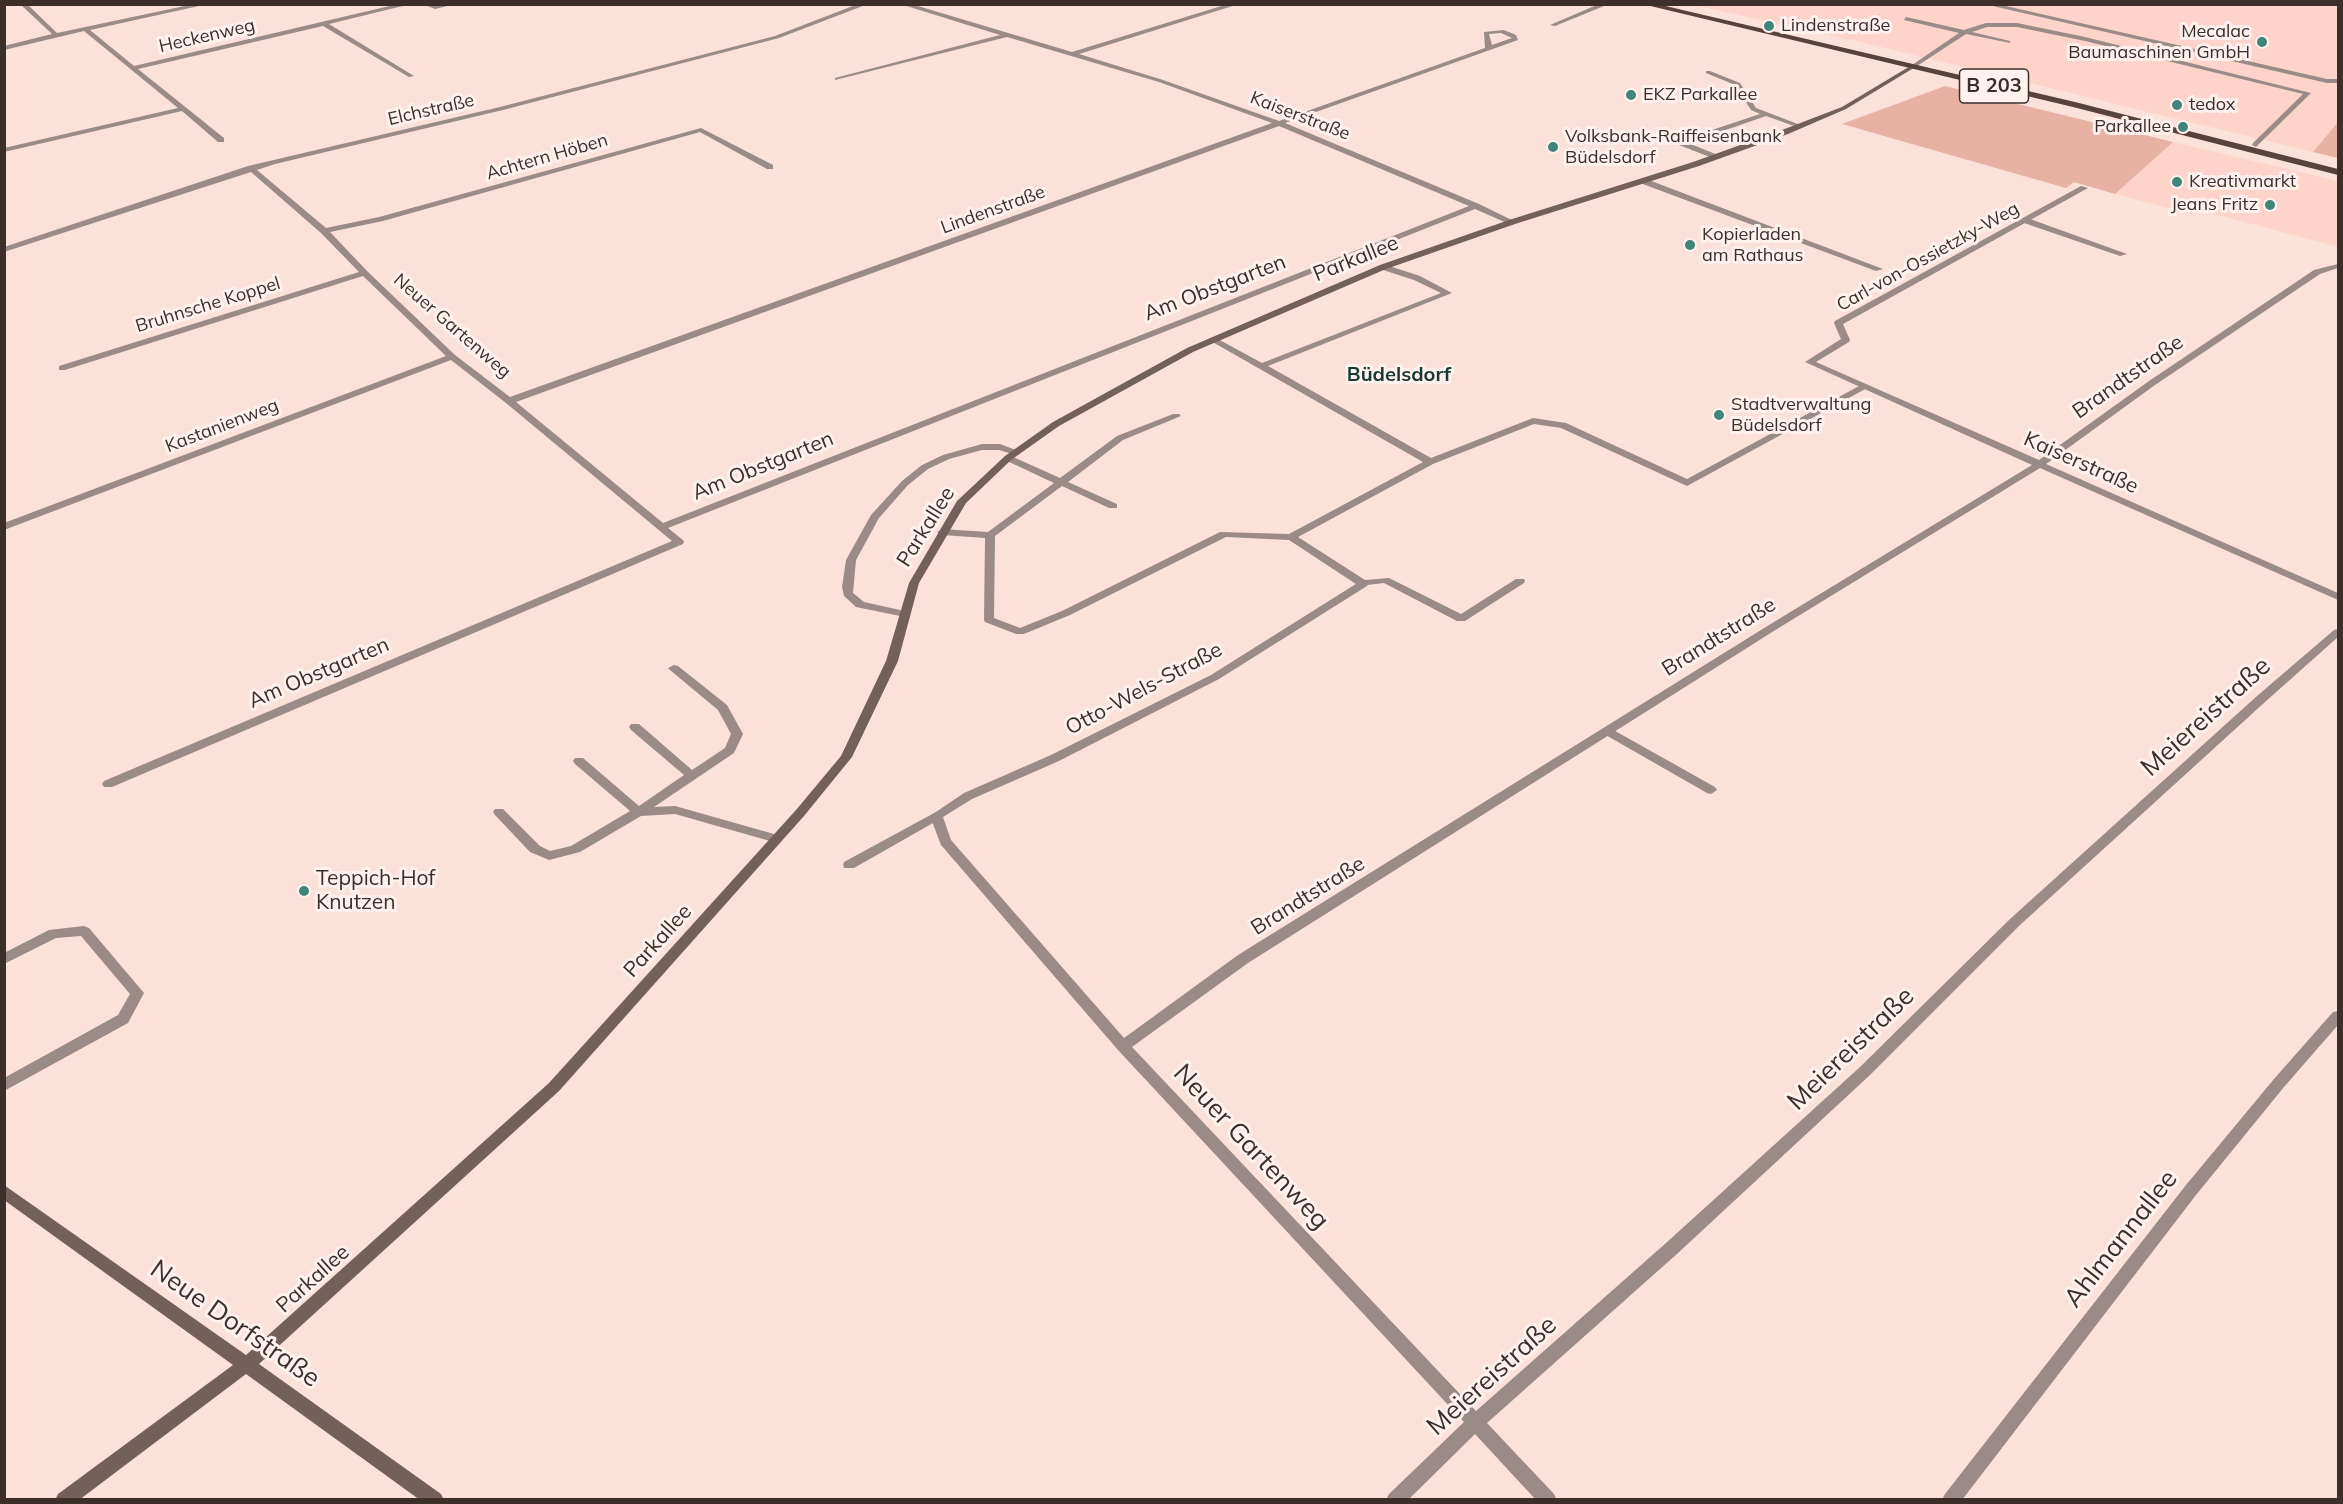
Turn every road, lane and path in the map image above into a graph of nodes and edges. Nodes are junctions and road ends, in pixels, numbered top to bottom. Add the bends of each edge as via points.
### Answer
1 (23, 4) edge
2 (205, 4) edge
3 (408, 4) edge
4 (425, 4) edge
5 (453, 4) edge
6 (865, 4) edge
7 (903, 4) edge
8 (1236, 4) edge
9 (1606, 4) edge
10 (1645, 4) edge
11 (1987, 4) edge
12 (1906, 19) dead end
13 (324, 24) junction
14 (1553, 25) dead end
15 (86, 30) junction
16 (1965, 32) junction
17 (56, 35) junction
18 (1006, 35) junction
19 (2008, 42) dead end
20 (4, 48) edge
21 (1487, 49) junction
22 (1072, 54) junction
23 (1914, 66) junction
24 (133, 68) junction
25 (1708, 72) dead end
26 (411, 76) dead end
27 (837, 80) dead end
28 (2338, 81) edge
29 (2075, 105) junction
30 (183, 110) junction
31 (1766, 114) junction
32 (1277, 124) junction
33 (1799, 126) junction
34 (221, 140) dead end
35 (2256, 145) junction
36 (4, 150) edge
37 (1715, 157) junction
38 (2338, 164) edge
39 (770, 167) dead end
40 (251, 168) junction
41 (2338, 172) edge
42 (1642, 181) junction
43 (2085, 189) dead end
44 (1476, 206) junction
45 (2027, 221) junction
46 (1512, 222) junction
47 (324, 231) junction
48 (4, 250) edge
49 (2123, 254) dead end
50 (2338, 266) edge
51 (1383, 267) junction
52 (1879, 269) dead end
53 (364, 273) junction
54 (1213, 340) junction
55 (452, 357) junction
56 (1809, 362) joint
57 (1261, 366) junction
58 (62, 368) dead end
59 (1864, 387) junction
60 (509, 401) junction
61 (1176, 416) dead end
62 (1012, 455) junction
63 (1430, 462) junction
64 (2040, 464) junction
65 (1063, 482) junction
66 (1113, 506) dead end
67 (4, 527) edge
68 (662, 527) junction
69 (942, 532) junction
70 (990, 535) junction
71 (1291, 537) junction
72 (1520, 581) dead end
73 (1363, 584) junction
74 (2338, 597) edge
75 (905, 614) junction
76 (2338, 632) edge
77 (674, 668) dead end
78 (635, 727) dead end
79 (1608, 731) junction
80 (579, 761) dead end
81 (692, 776) junction
82 (108, 784) dead end
83 (1711, 790) dead end
84 (499, 812) dead end
85 (638, 812) junction
86 (936, 816) junction
87 (777, 839) junction
88 (849, 865) dead end
89 (4, 958) edge
90 (2335, 1026) edge
91 (1123, 1046) junction
92 (4, 1085) edge
93 (4, 1191) edge
94 (247, 1364) junction
95 (1477, 1421) junction
96 (64, 1500) edge
97 (435, 1500) edge
98 (1395, 1500) edge
99 (1548, 1500) edge
100 (1951, 1500) edge

1 - 17 street
2 - 15 street
3 - 13 street, Heckenweg
4 - 5 street via 435,8
6 - 40 street, Elchstraße via 777,37 501,109
7 - 18 street, Kaiserstraße
8 - 22 street
9 - 14 street
10 - 23 main road, B 203
11 - 28 street
12 - 16 street
13 - 24 street, Heckenweg
13 - 26 street
15 - 17 street
15 - 24 street
16 - 19 street
16 - 23 street
16 - 35 street via 1986,25 2017,25 2308,93
17 - 20 street
18 - 22 street, Kaiserstraße
18 - 27 street
21 - 21 street, Lindenstraße via 1506,42 1516,39 1502,31 1486,33 1490,46
21 - 32 street, Lindenstraße
22 - 32 street, Kaiserstraße via 1161,81
23 - 29 main road, B 203
23 - 33 street, Parkallee via 1844,108
24 - 30 street
25 - 31 street via 1738,84 1753,109
29 - 35 main road, B 203
29 - 41 main road, B 203
30 - 34 street
30 - 36 street
31 - 33 street
31 - 37 street via 1682,143
32 - 44 street, Kaiserstraße
32 - 60 street, Lindenstraße
33 - 37 street, Parkallee
35 - 38 main road, B 203
37 - 42 street, Parkallee
39 - 47 street, Achtern Höben via 701,129 380,219
40 - 47 street, Neuer Gartenweg
40 - 48 street, Elchstraße
42 - 46 street, Parkallee
42 - 52 street
43 - 45 street, Carl-von-Ossietzky-Weg
44 - 46 street, Kaiserstraße
44 - 68 street, Am Obstgarten
45 - 49 street
45 - 56 street, Carl-von-Ossietzky-Weg via 1838,323 1846,340
46 - 51 street, Parkallee
47 - 53 street, Neuer Gartenweg
50 - 64 street, Brandtstraße via 2317,272
51 - 54 street, Parkallee
51 - 57 street via 1448,294
53 - 55 street, Neuer Gartenweg
53 - 58 street, Bruhnsche Koppel
54 - 57 street
54 - 62 street, Parkallee via 1056,424
55 - 60 street, Neuer Gartenweg
55 - 67 street, Kastanienweg
56 - 59 street, Kaiserstraße
57 - 63 street
59 - 63 street via 1687,483 1563,425 1533,421
59 - 64 street, Kaiserstraße
60 - 68 street, Neuer Gartenweg
61 - 65 street via 1120,438
62 - 65 street
62 - 69 street, Parkallee via 962,501
62 - 75 street via 1000,447 982,447 946,457 905,483 875,517 851,560 848,594 860,605
63 - 71 street
64 - 74 street, Kaiserstraße
64 - 79 street, Brandtstraße
65 - 66 street
65 - 70 street
68 - 82 street, Am Obstgarten via 679,542
69 - 70 street
69 - 75 street, Parkallee via 914,583
70 - 71 street via 989,620 1020,632 1066,614 1224,534
71 - 73 street
72 - 73 street via 1461,619 1386,580
73 - 86 street, Otto-Wels-Straße via 1215,677 1055,758 968,796
75 - 87 street, Parkallee via 892,661 846,757
76 - 95 street, Meiereistraße via 2015,922 1865,1071
77 - 81 street via 723,708 737,734 730,750
78 - 81 street
79 - 83 street
79 - 91 street, Brandtstraße via 1243,959
80 - 85 street
81 - 85 street
84 - 85 street via 535,849 549,856 575,849
85 - 87 street via 675,810
86 - 88 street, Otto-Wels-Straße
86 - 91 street, Neuer Gartenweg via 945,842
87 - 94 street, Parkallee via 554,1087
89 - 92 street via 54,933 84,931 137,993 123,1019
90 - 100 street, Ahlmannallee via 2279,1083 2191,1190
91 - 95 street, Neuer Gartenweg
93 - 94 street, Neue Dorfstraße
94 - 96 street, Parkallee
94 - 97 street, Neue Dorfstraße
95 - 98 street, Meiereistraße
95 - 99 street, Neuer Gartenweg

